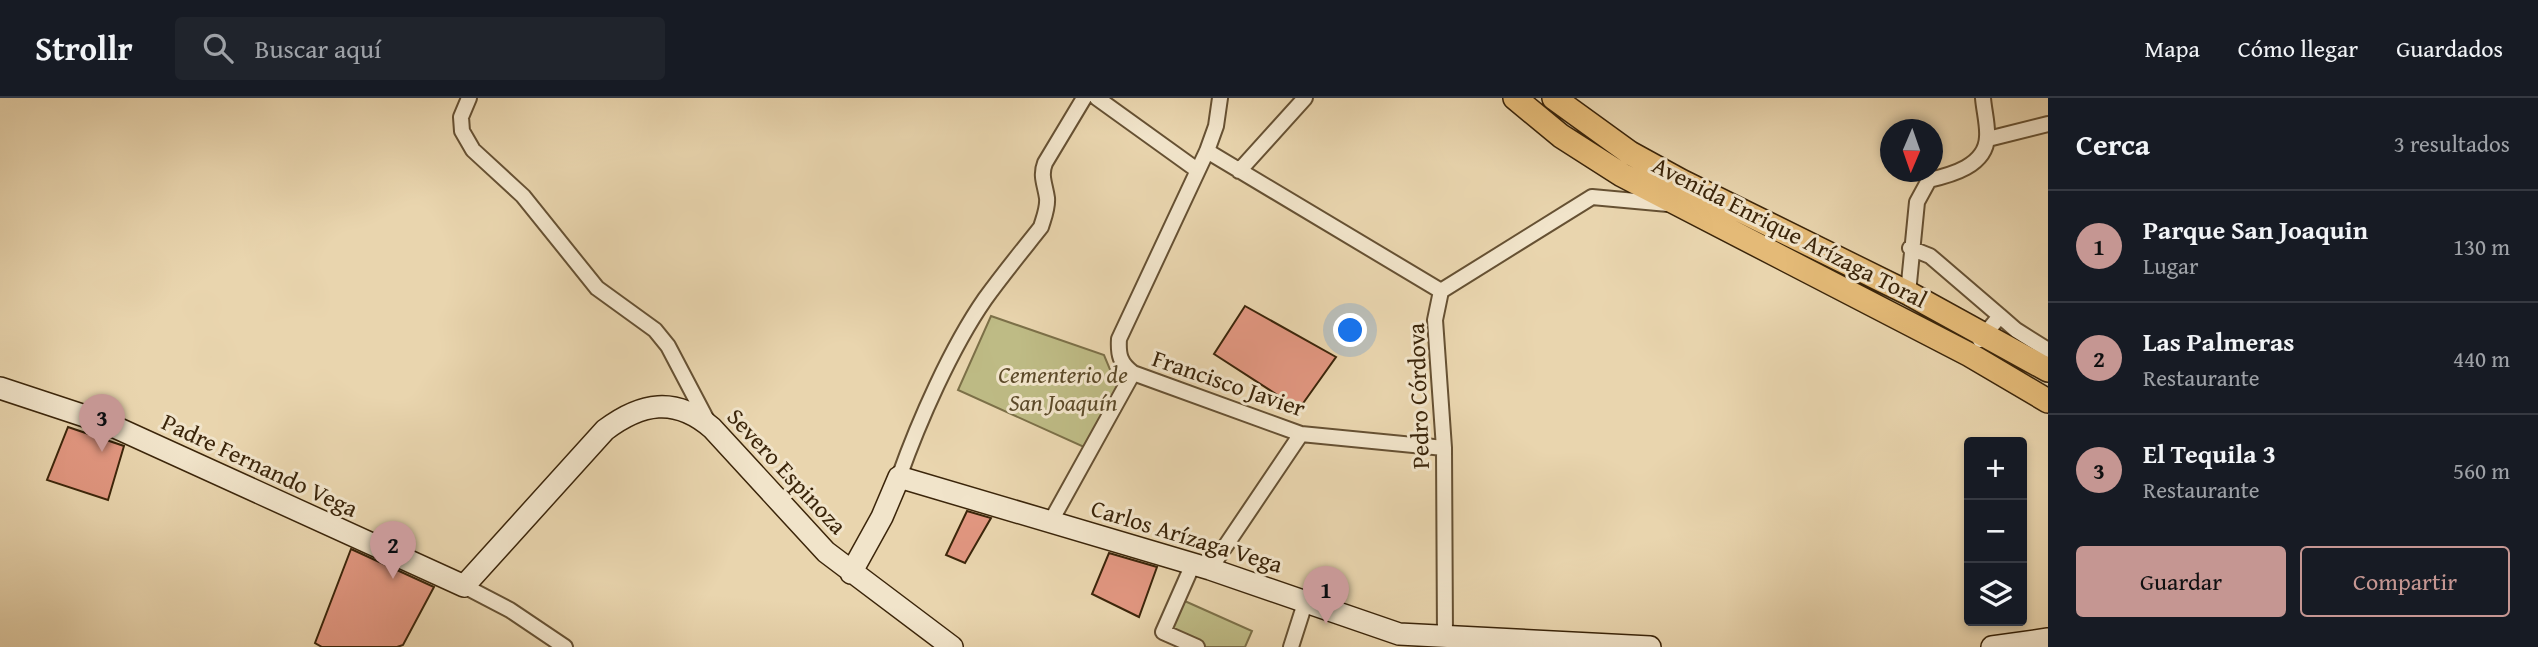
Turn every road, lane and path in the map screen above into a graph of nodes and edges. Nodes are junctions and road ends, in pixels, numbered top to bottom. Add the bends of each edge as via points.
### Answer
1 (469, 98) edge
2 (1084, 98) edge
3 (1097, 98) edge
4 (1220, 98) edge
5 (1305, 98) edge
6 (1514, 98) edge
7 (1554, 98) edge
8 (1983, 98) edge
9 (2048, 124) edge
10 (1988, 139) junction
11 (1207, 151) junction
12 (1197, 170) junction
13 (1239, 171) junction
14 (1682, 206) junction
15 (1910, 248) junction
16 (1441, 291) junction
17 (1908, 293) junction
18 (2000, 316) junction
19 (1984, 334) junction
20 (2048, 350) edge
21 (1970, 355) junction
22 (2048, 370) edge
23 (1133, 373) junction
24 (0, 388) edge
25 (2048, 401) edge
26 (712, 428) junction
27 (1301, 434) junction
28 (1444, 449) junction
29 (899, 477) junction
30 (1051, 521) junction
31 (1202, 566) junction
32 (851, 573) junction
33 (464, 586) junction
34 (1306, 600) junction
35 (1446, 636) junction
36 (1163, 640) edge
37 (1397, 640) edge
38 (2036, 643) edge
39 (565, 647) edge
40 (952, 647) edge
41 (1197, 647) edge
42 (1291, 647) edge
43 (1650, 647) edge
44 (1992, 647) edge
45 (2002, 647) edge

1 - 26 street via 461,117 462,131 473,150 523,196 597,288 668,346
2 - 29 street via 1045,163 1047,201 1041,227 984,301 965,334
3 - 12 street
4 - 11 street, Francisco Javier
5 - 13 street
6 - 14 main road, Avenida Enrique Arízaga Toral via 1561,136
7 - 17 main road, Avenida Enrique Arízaga Toral via 1640,158
8 - 10 street
9 - 10 street
10 - 15 street via 1979,159 1956,174 1928,180 1917,202
11 - 12 street, Francisco Javier
11 - 13 street
12 - 23 street, Francisco Javier via 1119,339 1118,353
13 - 16 street
14 - 16 street, Pedro Córdova via 1592,197
14 - 21 main road, Avenida Enrique Arízaga Toral
15 - 17 street
15 - 18 street via 1934,259
16 - 28 street, Pedro Córdova via 1435,320
17 - 19 main road, Avenida Enrique Arízaga Toral
18 - 19 street
18 - 20 street
19 - 21 street
19 - 22 main road, Avenida Enrique Arízaga Toral
21 - 25 main road, Avenida Enrique Arízaga Toral
23 - 27 street, Francisco Javier
23 - 30 street
24 - 33 street, Padre Fernando Vega via 106,423
26 - 32 street, Severo Espinoza via 826,552
26 - 33 street, Severo Espinoza via 674,407 645,408 622,418 605,430
27 - 28 street, Francisco Javier
27 - 31 street
28 - 35 street, Pedro Córdova
29 - 30 street, Carlos Arízaga Vega
29 - 32 street
30 - 31 street, Carlos Arízaga Vega
31 - 34 street, Carlos Arízaga Vega
31 - 36 street
32 - 40 street, Severo Espinoza
33 - 39 street, Padre Fernando Vega
34 - 37 street, Carlos Arízaga Vega
34 - 42 street
35 - 37 street, Carlos Arízaga Vega
35 - 43 street, Carlos Arízaga Vega
36 - 41 street
38 - 45 street
44 - 45 street

